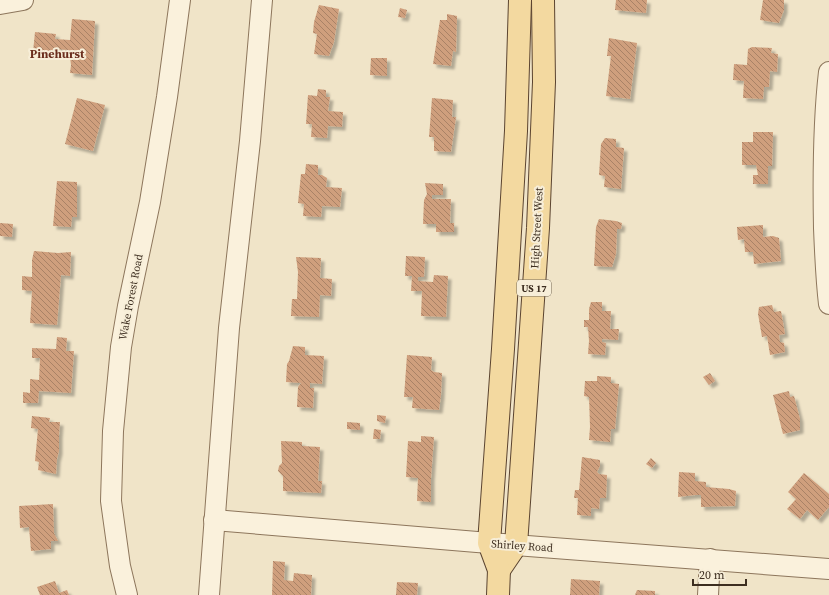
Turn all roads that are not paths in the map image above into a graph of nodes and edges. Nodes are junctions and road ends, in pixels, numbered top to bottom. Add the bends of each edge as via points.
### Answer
1 (23, 0) edge
2 (180, 0) edge
3 (262, 0) edge
4 (520, 0) edge
5 (542, 0) edge
6 (0, 4) edge
7 (829, 72) edge
8 (829, 304) edge
9 (214, 520) junction
10 (489, 543) junction
11 (516, 545) junction
12 (710, 559) junction
13 (829, 569) edge
14 (499, 570) junction
15 (127, 595) edge
16 (209, 595) edge
17 (498, 595) edge
18 (708, 595) edge

1 - 6 street
2 - 15 street, Wake Forest Road via 152,187 121,347 113,431 111,501 120,566
3 - 9 street via 250,141 229,328
4 - 10 main road, US 17 via 516,130
5 - 11 main road, High Street West / US 17 via 544,82 538,228
7 - 8 street via 823,183
9 - 10 street, Shirley Road
9 - 16 street
10 - 11 street, Shirley Road
10 - 14 main road, US 17
11 - 12 street, Shirley Road
11 - 14 main road
12 - 13 street, Shirley Road
12 - 18 street
14 - 17 main road, US 17

